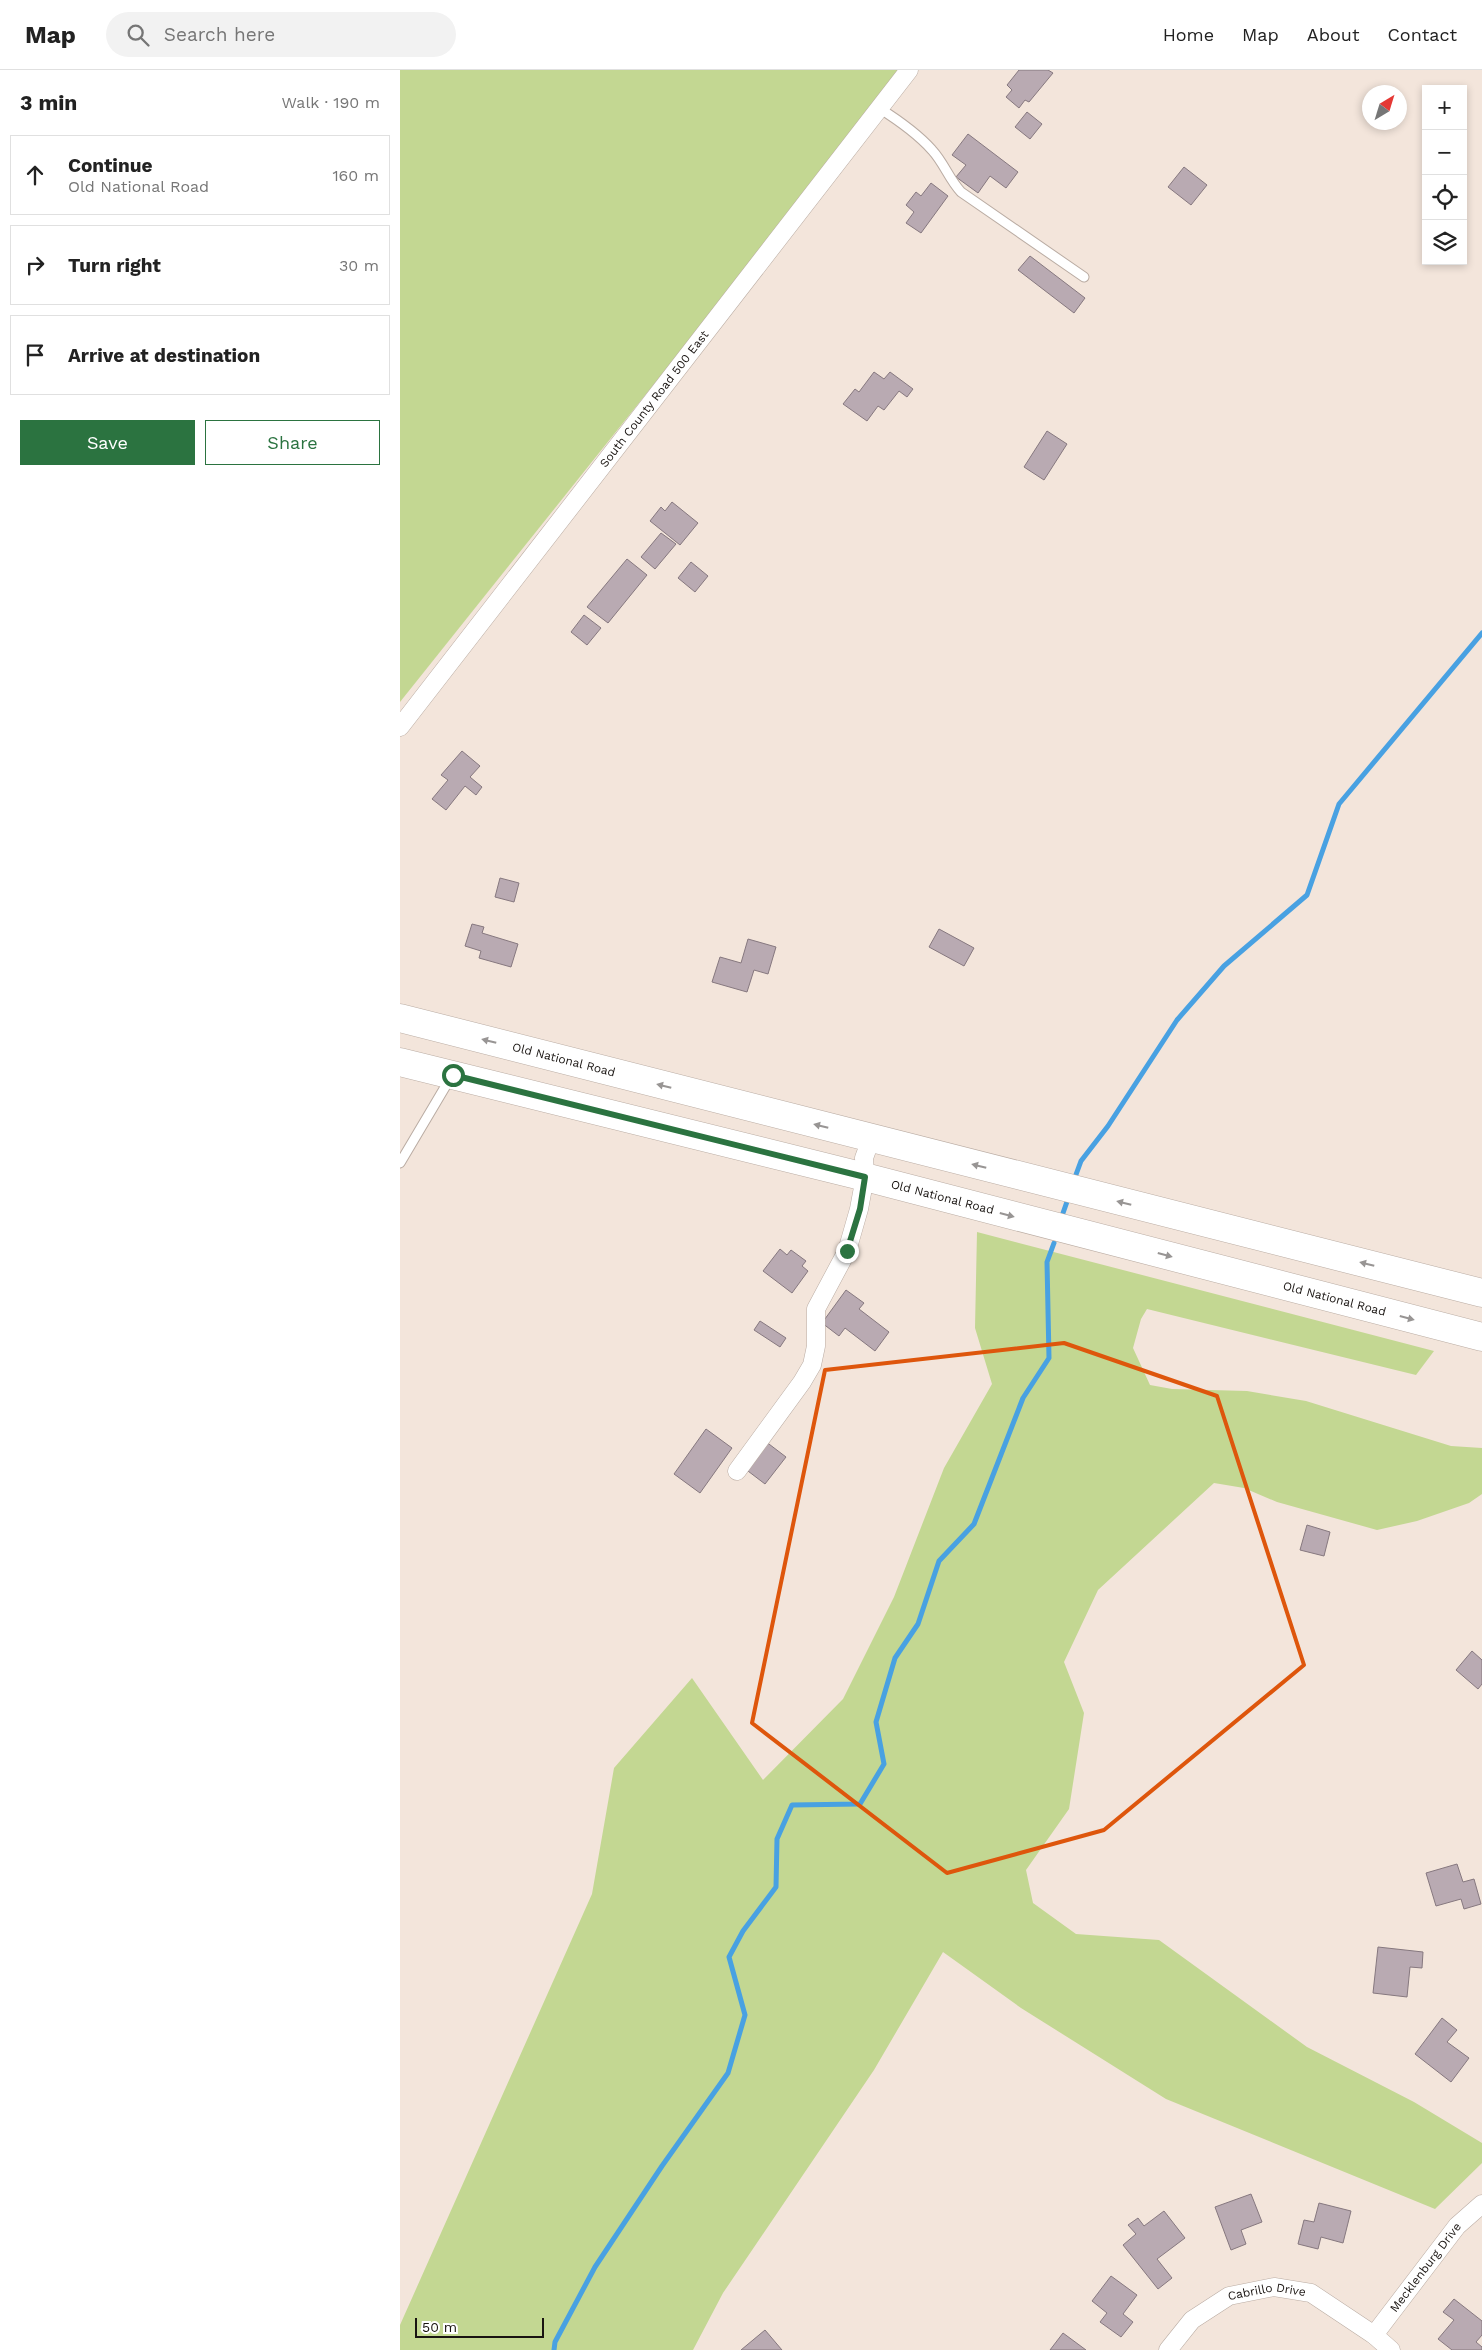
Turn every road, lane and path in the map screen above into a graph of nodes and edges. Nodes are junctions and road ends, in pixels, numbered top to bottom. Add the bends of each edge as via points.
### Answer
1 (909, 70) edge
2 (879, 108) junction
3 (1084, 277) dead end
4 (400, 727) edge
5 (400, 1018) edge
6 (400, 1062) edge
7 (453, 1075) junction
8 (870, 1139) junction
9 (400, 1163) edge
10 (865, 1177) junction
11 (1482, 1293) edge
12 (1482, 1338) edge
13 (737, 1471) dead end
14 (1482, 2204) edge
15 (1374, 2335) junction
16 (1168, 2350) edge
17 (1391, 2350) edge

1 - 2 street, South County Road 500 East
2 - 3 lane via 933,150 961,192
2 - 4 street, South County Road 500 East
8 -> 5 main road, Old National Road
6 - 7 main road, Old National Road
7 - 9 lane
7 - 10 main road, Old National Road
8 - 10 street via 864,1158
11 -> 8 main road, Old National Road
10 -> 12 main road, Old National Road
10 - 13 street via 860,1209 847,1251 816,1310 816,1346 812,1365
14 - 15 street, Mecklenburg Drive via 1457,2226
15 - 16 street, Cabrillo Drive via 1310,2293 1274,2287 1229,2296 1192,2320
15 - 17 street, Cabrillo Drive

